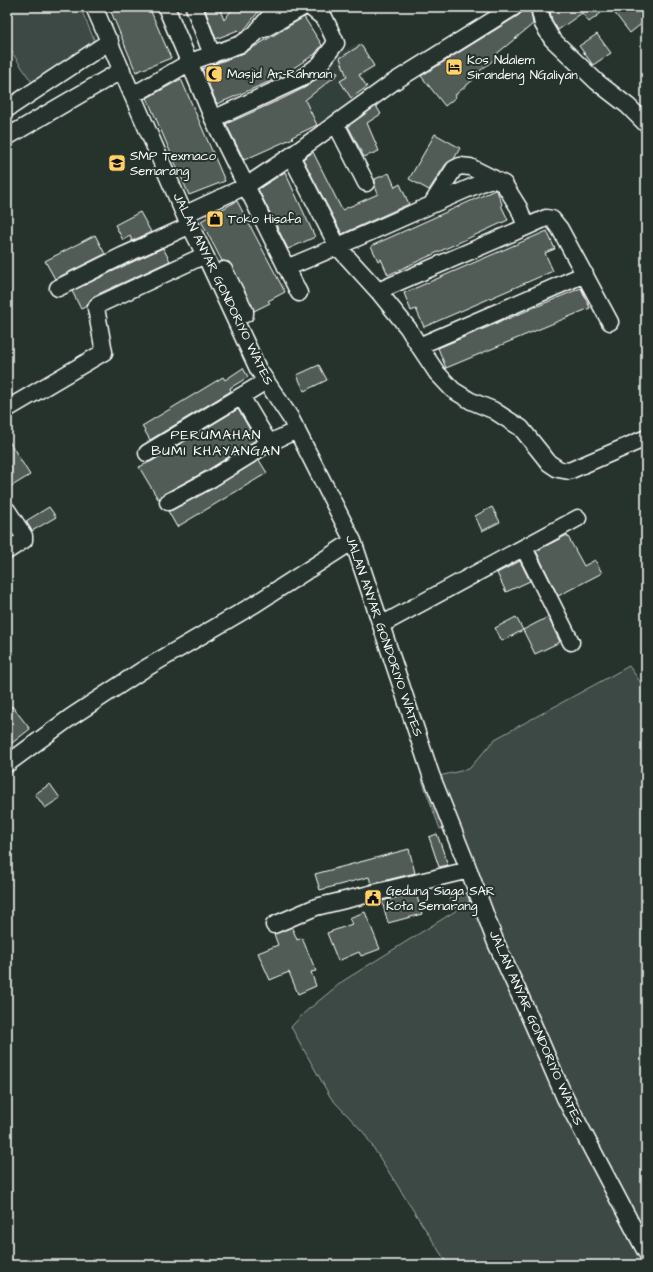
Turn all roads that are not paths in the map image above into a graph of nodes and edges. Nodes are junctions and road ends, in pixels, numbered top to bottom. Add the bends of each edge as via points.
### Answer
1 (94, 7) edge
2 (189, 7) edge
3 (194, 7) edge
4 (277, 7) edge
5 (303, 7) edge
6 (310, 7) edge
7 (514, 7) edge
8 (539, 7) edge
9 (168, 10) edge
10 (255, 34) junction
11 (110, 41) junction
12 (212, 55) junction
13 (190, 62) junction
14 (122, 70) junction
15 (137, 92) junction
16 (7, 109) edge
17 (213, 120) junction
18 (336, 124) junction
19 (646, 124) edge
20 (7, 137) edge
21 (291, 156) junction
22 (493, 178) junction
23 (366, 183) dead end
24 (246, 186) junction
25 (431, 205) junction
26 (189, 217) junction
27 (526, 227) junction
28 (338, 247) junction
29 (205, 255) junction
30 (286, 268) junction
31 (585, 274) junction
32 (58, 288) dead end
33 (378, 291) junction
34 (299, 293) dead end
35 (235, 317) junction
36 (610, 322) dead end
37 (419, 346) junction
38 (266, 382) junction
39 (241, 396) junction
40 (7, 409) edge
41 (297, 430) junction
42 (646, 438) edge
43 (269, 443) junction
44 (147, 453) dead end
45 (168, 502) dead end
46 (7, 510) edge
47 (578, 518) dead end
48 (353, 541) junction
49 (524, 548) junction
50 (7, 551) edge
51 (381, 625) junction
52 (571, 642) dead end
53 (7, 764) edge
54 (469, 870) junction
55 (274, 925) dead end
56 (646, 1252) edge

1 - 11 street, JALAN ANYAR GONDORIYO WATES
2 - 9 street
3 - 12 street
4 - 10 street
5 - 10 street
6 - 17 street via 324,19 336,43 320,64 302,78
7 - 18 street via 392,83
8 - 19 street via 543,24 552,39
9 - 13 street
10 - 12 street via 240,44
11 - 14 street, JALAN ANYAR GONDORIYO WATES
11 - 16 street
12 - 13 street
13 - 15 street
13 - 17 street
14 - 15 street, JALAN ANYAR GONDORIYO WATES
14 - 20 street
15 - 26 street, JALAN ANYAR GONDORIYO WATES
17 - 24 street
18 - 21 street
18 - 23 street
21 - 24 street
21 - 28 street
22 - 25 street
22 - 25 street via 470,167 460,166 454,169
22 - 27 street via 504,184 520,208
24 - 26 street
24 - 30 street
25 - 28 street
26 - 29 street, JALAN ANYAR GONDORIYO WATES
26 - 32 street via 122,256
26 - 35 street via 245,311 245,314
27 - 31 street via 546,218 552,219 564,234
27 - 33 street
28 - 30 street
28 - 33 street
29 - 35 street, JALAN ANYAR GONDORIYO WATES
29 - 40 street via 98,305 96,308 104,352
30 - 34 street
31 - 36 street
31 - 37 street
33 - 37 street
35 - 38 street, JALAN ANYAR GONDORIYO WATES
37 - 42 street via 437,373 453,390 521,428 549,463 558,469 569,471
38 - 39 street
38 - 41 street, JALAN ANYAR GONDORIYO WATES
39 - 43 street
39 - 44 street
41 - 43 street
41 - 48 street, JALAN ANYAR GONDORIYO WATES
43 - 45 street
46 - 50 street via 24,540
47 - 49 street
48 - 51 street, JALAN ANYAR GONDORIYO WATES
48 - 53 street via 255,604 141,670
49 - 51 street
49 - 52 street
51 - 54 street, JALAN ANYAR GONDORIYO WATES via 430,775
54 - 55 street via 316,907
54 - 56 street, JALAN ANYAR GONDORIYO WATES via 496,944 566,1098

